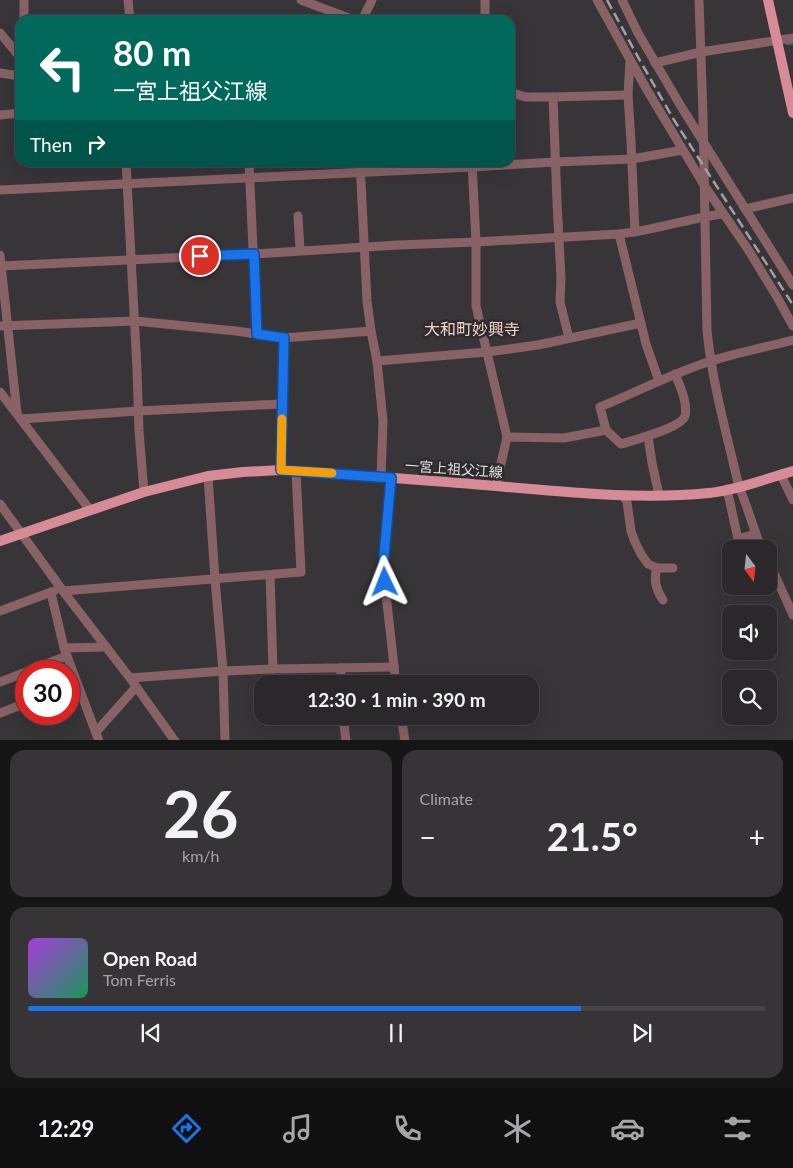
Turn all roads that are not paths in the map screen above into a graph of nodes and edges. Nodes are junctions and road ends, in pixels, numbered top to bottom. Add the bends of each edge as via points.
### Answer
1 (24, 0) edge
2 (128, 0) edge
3 (301, 0) edge
4 (372, 0) edge
5 (485, 0) edge
6 (597, 0) edge
7 (622, 0) edge
8 (699, 0) edge
9 (768, 0) edge
10 (24, 15) edge
11 (130, 15) edge
12 (341, 15) edge
13 (364, 15) edge
14 (485, 15) edge
15 (0, 33) edge
16 (793, 38) edge
17 (777, 41) junction
18 (15, 48) edge
19 (701, 52) junction
20 (630, 60) junction
21 (655, 63) junction
22 (0, 73) edge
23 (15, 75) edge
24 (515, 93) edge
25 (628, 95) junction
26 (553, 97) junction
27 (793, 113) edge
28 (15, 114) edge
29 (0, 115) edge
30 (704, 143) junction
31 (684, 150) junction
32 (632, 159) junction
33 (555, 162) junction
34 (515, 163) edge
35 (126, 167) edge
36 (249, 167) edge
37 (360, 167) edge
38 (444, 167) edge
39 (472, 167) edge
40 (360, 173) junction
41 (249, 178) junction
42 (127, 184) junction
43 (704, 185) junction
44 (0, 190) edge
45 (793, 198) edge
46 (745, 210) junction
47 (723, 214) junction
48 (298, 216) dead end
49 (705, 216) junction
50 (635, 232) junction
51 (619, 234) junction
52 (559, 237) junction
53 (476, 242) junction
54 (364, 248) junction
55 (300, 250) junction
56 (254, 254) junction
57 (0, 255) edge
58 (130, 260) junction
59 (1, 266) edge
60 (793, 286) edge
61 (135, 321) junction
62 (641, 323) junction
63 (4, 326) edge
64 (793, 326) edge
65 (371, 331) junction
66 (257, 334) junction
67 (284, 338) junction
68 (569, 338) junction
69 (793, 340) edge
70 (487, 352) junction
71 (377, 361) junction
72 (711, 361) junction
73 (675, 374) junction
74 (659, 381) junction
75 (0, 392) edge
76 (282, 404) junction
77 (138, 411) junction
78 (19, 416) junction
79 (606, 430) junction
80 (648, 436) junction
81 (507, 437) junction
82 (281, 470) junction
83 (296, 471) junction
84 (793, 471) edge
85 (781, 475) junction
86 (208, 476) junction
87 (386, 477) junction
88 (496, 486) junction
89 (739, 487) junction
90 (727, 489) junction
91 (144, 492) junction
92 (624, 495) junction
93 (659, 496) junction
94 (793, 500) edge
95 (0, 504) edge
96 (90, 510) junction
97 (21, 533) junction
98 (755, 534) junction
99 (738, 539) joint
100 (0, 540) edge
101 (758, 540) edge
102 (657, 568) junction
103 (673, 568) dead end
104 (270, 575) junction
105 (215, 579) junction
106 (778, 582) edge
107 (62, 590) junction
108 (51, 593) junction
109 (663, 600) dead end
110 (0, 611) edge
111 (793, 615) edge
112 (106, 647) junction
113 (66, 652) junction
114 (50, 660) edge
115 (273, 668) junction
116 (341, 668) junction
117 (394, 668) junction
118 (223, 671) junction
119 (341, 675) edge
120 (395, 675) edge
121 (15, 676) edge
122 (130, 678) junction
123 (0, 682) edge
124 (136, 687) junction
125 (15, 707) edge
126 (0, 713) edge
127 (344, 725) edge
128 (402, 725) edge
129 (97, 736) edge
130 (175, 740) edge
131 (225, 740) edge
132 (346, 740) edge
133 (405, 740) edge

1 - 10 street
2 - 11 street
3 - 12 street
4 - 13 street
5 - 14 street
6 - 20 street
7 - 21 street
8 - 19 street
9 - 17 main road
15 - 18 street
16 - 17 street
17 - 19 street
17 - 27 main road
19 - 21 street
19 - 30 street
20 - 25 street
20 - 31 street
21 - 30 street
22 - 23 street
24 - 26 street
25 - 26 street
25 - 32 street
26 - 33 street
28 - 29 street
30 - 43 street
30 - 46 street
31 - 32 street
31 - 43 street
32 - 33 street
32 - 50 street
33 - 34 street
33 - 52 street
35 - 42 street
36 - 41 street
37 - 40 street
38 - 40 street
39 - 53 street
40 - 41 street
40 - 54 street
41 - 42 street
41 - 56 street
42 - 44 street
42 - 58 street
43 - 47 street
43 - 49 street
45 - 46 street
46 - 60 street
47 - 49 street
47 - 64 street
48 - 55 street
49 - 50 street
49 - 72 street via 707,330
50 - 51 street
51 - 52 street
51 - 62 street
52 - 53 street
52 - 68 street via 560,302
53 - 54 street
53 - 70 street via 476,306
54 - 55 street
54 - 65 street
55 - 56 street
56 - 58 street
56 - 66 street
57 - 59 street
58 - 59 street
58 - 61 street
59 - 63 street
61 - 63 street
61 - 66 street
61 - 77 street
62 - 68 street
62 - 74 street
63 - 78 street
65 - 67 street
65 - 71 street
66 - 67 street
67 - 76 street
68 - 70 street
69 - 72 street
70 - 71 street
70 - 81 street
71 - 87 street
72 - 73 street
72 - 89 street
73 - 74 street
73 - 80 street via 685,404 685,415 672,427
74 - 79 street via 600,407
75 - 78 street
76 - 77 street
76 - 82 street
77 - 78 street
77 - 91 street
78 - 96 street
79 - 80 street via 621,444
79 - 81 street via 564,438
80 - 93 street
81 - 88 street
82 - 83 main road, 一宮上祖父江線
82 - 86 main road, 一宮上祖父江線
83 - 87 main road, 一宮上祖父江線
83 - 104 street via 301,572
84 - 85 main road, 一宮上祖父江線
85 - 89 main road, 一宮上祖父江線
85 - 94 street
86 - 91 main road, 一宮上祖父江線
86 - 105 street
87 - 88 main road, 一宮上祖父江線
87 - 117 street via 383,567
88 - 92 main road, 一宮上祖父江線
89 - 90 main road, 一宮上祖父江線
89 - 98 street
90 - 93 main road, 一宮上祖父江線
90 - 99 street
91 - 96 main road, 一宮上祖父江線
92 - 93 main road, 一宮上祖父江線
92 - 102 street via 635,542 648,564
95 - 97 street
96 - 97 main road, 一宮上祖父江線
97 - 100 main road, 一宮上祖父江線
97 - 107 street
98 - 99 street
98 - 101 street
102 - 103 street
102 - 109 street via 657,591
104 - 105 street
104 - 115 street
105 - 107 street
105 - 118 street
106 - 111 street
107 - 108 street
107 - 112 street
108 - 110 street
108 - 113 street
112 - 113 street
112 - 122 street
113 - 114 street
113 - 129 street
115 - 116 street
115 - 118 street
116 - 117 street
116 - 119 street
117 - 120 street
118 - 122 street
118 - 131 street
121 - 123 street
122 - 124 street
124 - 129 street
124 - 130 street
125 - 126 street
127 - 132 street
128 - 133 street

